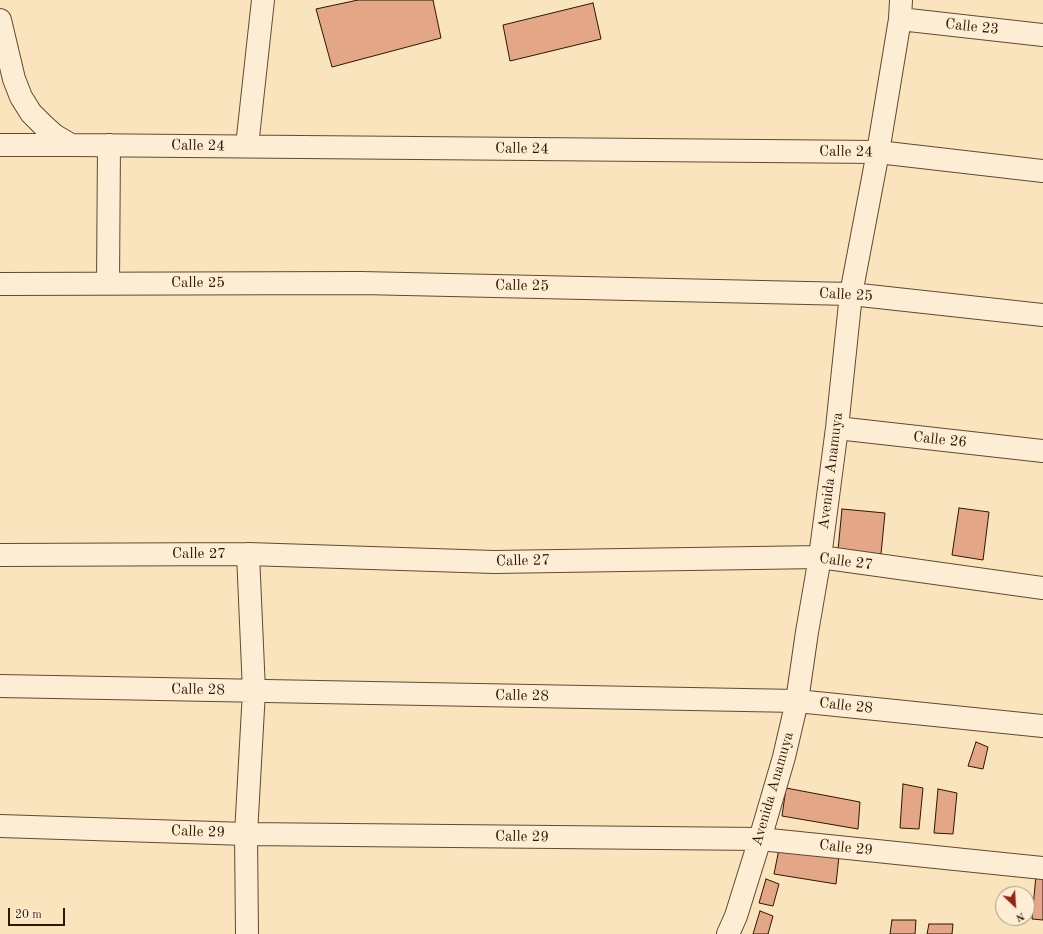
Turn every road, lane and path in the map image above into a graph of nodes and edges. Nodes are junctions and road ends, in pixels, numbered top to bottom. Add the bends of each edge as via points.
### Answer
1 (263, 0) edge
2 (900, 10) edge
3 (0, 20) edge
4 (1043, 35) edge
5 (0, 145) edge
6 (71, 145) junction
7 (109, 145) junction
8 (248, 146) junction
9 (878, 152) junction
10 (1043, 171) edge
11 (0, 284) edge
12 (108, 284) junction
13 (851, 294) junction
14 (1043, 315) edge
15 (837, 428) junction
16 (1043, 451) edge
17 (248, 554) junction
18 (0, 555) edge
19 (820, 557) junction
20 (1043, 588) edge
21 (0, 686) edge
22 (254, 691) junction
23 (798, 701) junction
24 (1043, 726) edge
25 (0, 826) edge
26 (246, 834) junction
27 (760, 839) junction
28 (1043, 868) edge
29 (247, 934) edge
30 (728, 934) edge

1 - 8 street
2 - 4 street, Calle 23
2 - 9 street, Avenida Anamuya
3 - 6 street via 14,79 21,97 31,113 44,126
5 - 6 street, Calle 24
6 - 7 street, Calle 24
7 - 8 street, Calle 24
7 - 12 street
8 - 9 street, Calle 24
9 - 10 street, Calle 24
9 - 13 street, Avenida Anamuya
11 - 12 street, Calle 25
12 - 13 street, Calle 25 via 361,283
13 - 14 street, Calle 25
13 - 15 street, Avenida Anamuya
15 - 16 street, Calle 26
15 - 19 street, Avenida Anamuya
17 - 18 street, Calle 27
17 - 19 street, Calle 27 via 494,562
17 - 22 street
19 - 20 street, Calle 27
19 - 23 street, Avenida Anamuya
21 - 22 street, Calle 28
22 - 23 street, Calle 28
22 - 26 street
23 - 24 street, Calle 28
23 - 27 street, Avenida Anamuya
25 - 26 street, Calle 29
26 - 27 street, Calle 29
26 - 29 street
27 - 28 street, Calle 29
27 - 30 street, Avenida Anamuya

